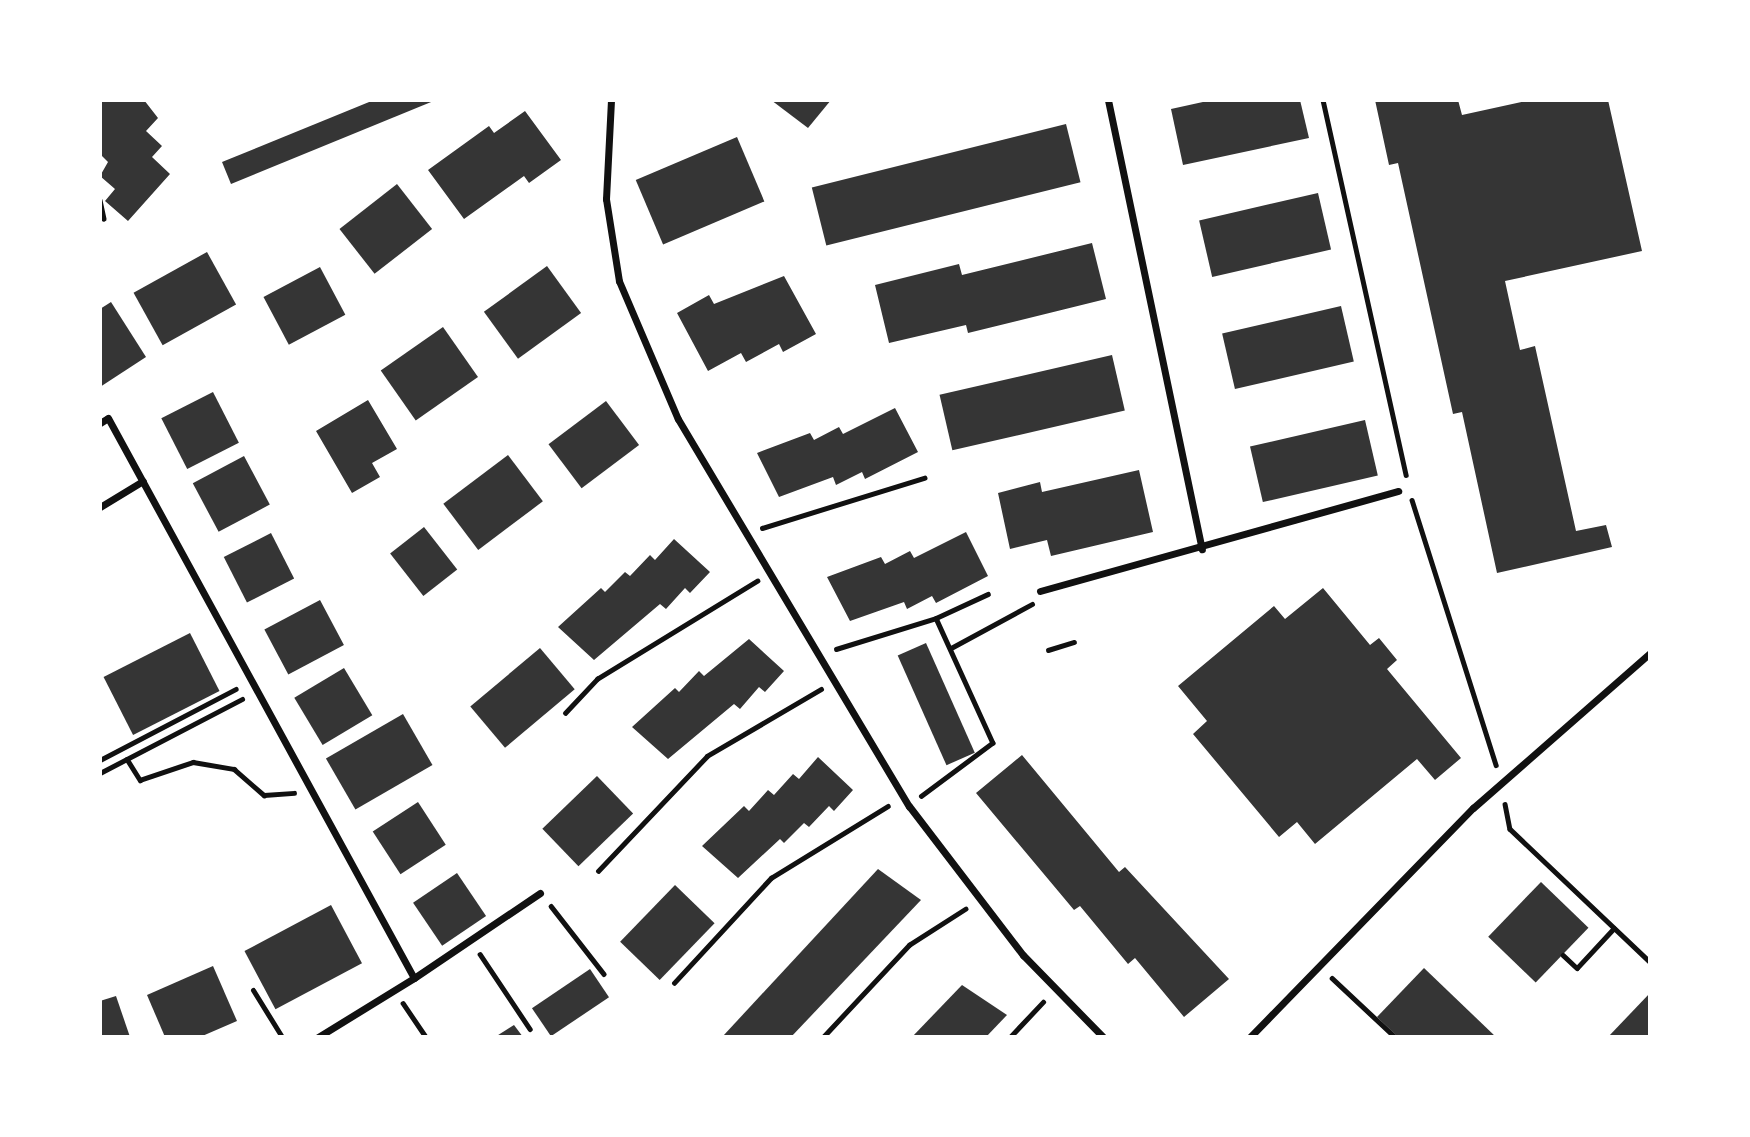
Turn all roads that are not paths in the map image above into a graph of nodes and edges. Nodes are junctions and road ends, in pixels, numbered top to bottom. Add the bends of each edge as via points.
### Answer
1 (611, 100) edge
2 (1108, 100) edge
3 (100, 423) edge
4 (143, 481) junction
5 (1398, 491) dead end
6 (100, 506) edge
7 (1202, 549) junction
8 (1040, 591) road end
9 (1650, 653) edge
10 (540, 893) road end
11 (414, 978) junction
12 (253, 990) dead end
13 (282, 1037) edge
14 (318, 1037) edge
15 (1103, 1037) edge
16 (1253, 1037) edge

1 - 15 street via 606,199 620,281 678,419 909,806 1056,989
2 - 7 street
3 - 4 street via 108,418
4 - 6 street
4 - 11 street
5 - 7 street
7 - 8 street
9 - 16 street via 1502,785
10 - 11 street
11 - 14 street
12 - 13 lane

